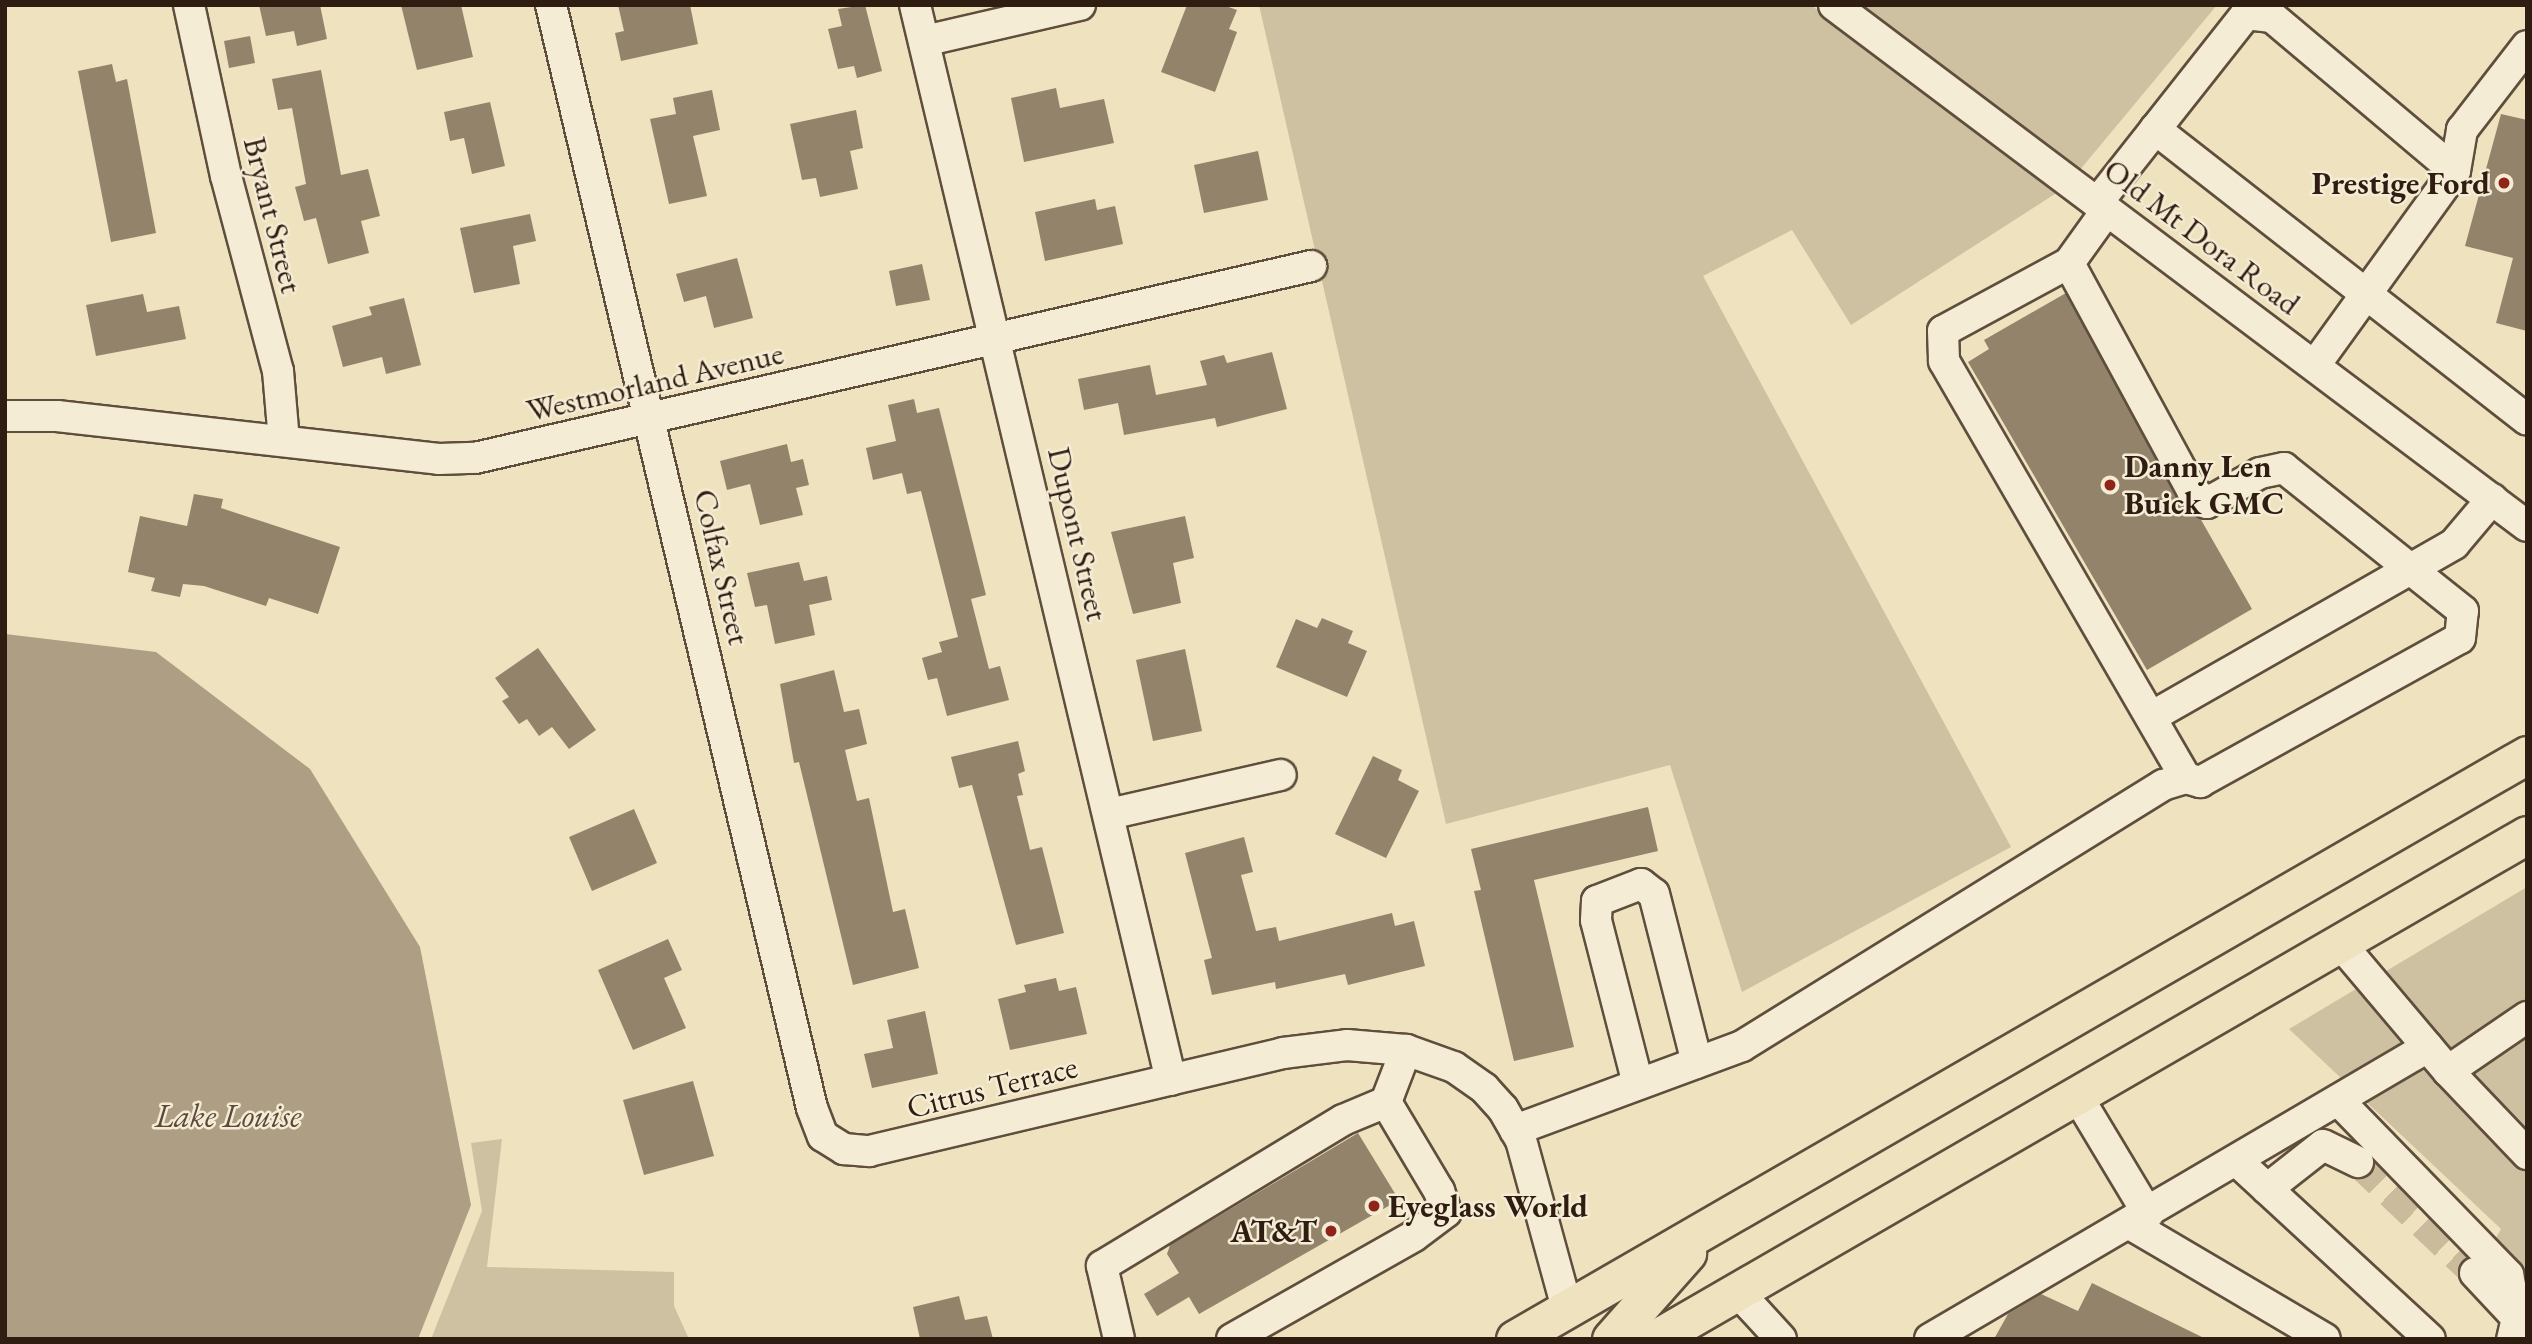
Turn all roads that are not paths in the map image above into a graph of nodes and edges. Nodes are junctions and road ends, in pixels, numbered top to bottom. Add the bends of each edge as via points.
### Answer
1 (189, 5) edge
2 (551, 5) edge
3 (915, 5) edge
4 (1080, 5) edge
5 (1835, 5) edge
6 (924, 41) junction
7 (2527, 46) edge
8 (2155, 129) junction
9 (2455, 171) junction
10 (2102, 206) junction
11 (2069, 263) junction
12 (1311, 266) dead end
13 (2366, 294) junction
14 (995, 338) junction
15 (2315, 365) junction
16 (5, 416) edge
17 (651, 420) junction
18 (2527, 420) edge
19 (284, 441) junction
20 (2491, 499) junction
21 (2527, 526) edge
22 (2412, 570) junction
23 (2151, 717) junction
24 (2527, 755) edge
25 (1281, 775) dead end
26 (2186, 778) junction
27 (1109, 814) junction
28 (2527, 835) edge
29 (2339, 942) junction
30 (2527, 1017) edge
31 (2428, 1047) junction
32 (1406, 1050) junction
33 (1697, 1063) junction
34 (2448, 1071) junction
35 (1171, 1080) junction
36 (1639, 1084) junction
37 (2076, 1094) junction
38 (2339, 1101) junction
39 (1386, 1102) junction
40 (1515, 1130) junction
41 (830, 1142) joint
42 (2527, 1154) edge
43 (2238, 1162) junction
44 (2358, 1162) tunnel mouth
45 (2267, 1189) junction
46 (2139, 1219) junction
47 (1717, 1222) junction
48 (2475, 1273) tunnel mouth
49 (1737, 1291) junction
50 (1562, 1324) edge
51 (2514, 1328) edge
52 (1934, 1338) edge
53 (1119, 1339) edge
54 (1232, 1339) edge
55 (1515, 1339) edge
56 (1611, 1339) edge
57 (1655, 1339) edge
58 (1781, 1339) edge
59 (2325, 1339) edge
60 (2430, 1339) edge

1 - 19 street, Bryant Street via 229,188 278,371
2 - 17 street, Colfax Street
3 - 6 street, Dupont Street
4 - 6 street
5 - 10 street, Old Mt Dora Road
6 - 14 street, Dupont Street
7 - 9 street via 2462,130
8 - 9 street via 2246,15 2272,17
8 - 10 street
8 - 13 street
9 - 13 street
10 - 11 street
10 - 15 street, Old Mt Dora Road
11 - 22 street via 2192,490 2207,503 2260,473 2284,468
11 - 23 street via 1943,331 1944,361
12 - 14 street, Westmorland Avenue
13 - 15 street
13 - 18 street
14 - 17 street, Westmorland Avenue
14 - 27 street, Dupont Street
15 - 20 street, Old Mt Dora Road
16 - 19 street, Westmorland Avenue via 57,416
17 - 19 street, Westmorland Avenue via 475,458 439,459
17 - 41 street, Colfax Street via 812,1108
20 - 21 street, Old Mt Dora Road
20 - 22 street via 2454,544
22 - 23 street
22 - 26 street via 2463,611 2460,638 2200,782
23 - 26 street
24 - 47 main road
25 - 27 street
26 - 33 street via 2162,785 1742,1046
27 - 35 street, Dupont Street
28 - 29 main road
29 - 31 street
29 - 37 main road
30 - 34 street
31 - 34 street
31 - 38 street
32 - 35 street, Citrus Terrace via 1347,1045 1283,1053
32 - 39 street
32 - 40 street, Citrus Terrace via 1454,1067 1484,1088
33 - 36 street
33 - 36 street via 1654,894 1641,884 1597,901 1596,920
34 - 42 street
35 - 41 street, Citrus Terrace via 869,1152
36 - 40 street
37 - 46 street
37 - 49 main road
38 - 43 street
38 - 51 street via 2508,1275
39 - 53 street via 1343,1119 1102,1266
39 - 54 street via 1440,1191 1446,1212 1414,1236
40 - 50 street
43 - 45 street
43 - 46 street
44 - 45 street via 2323,1145
45 - 60 street
46 - 52 street
46 - 59 street
47 - 50 main road
47 - 56 main road
48 - 51 street
49 - 57 main road
49 - 58 street
50 - 55 main road

